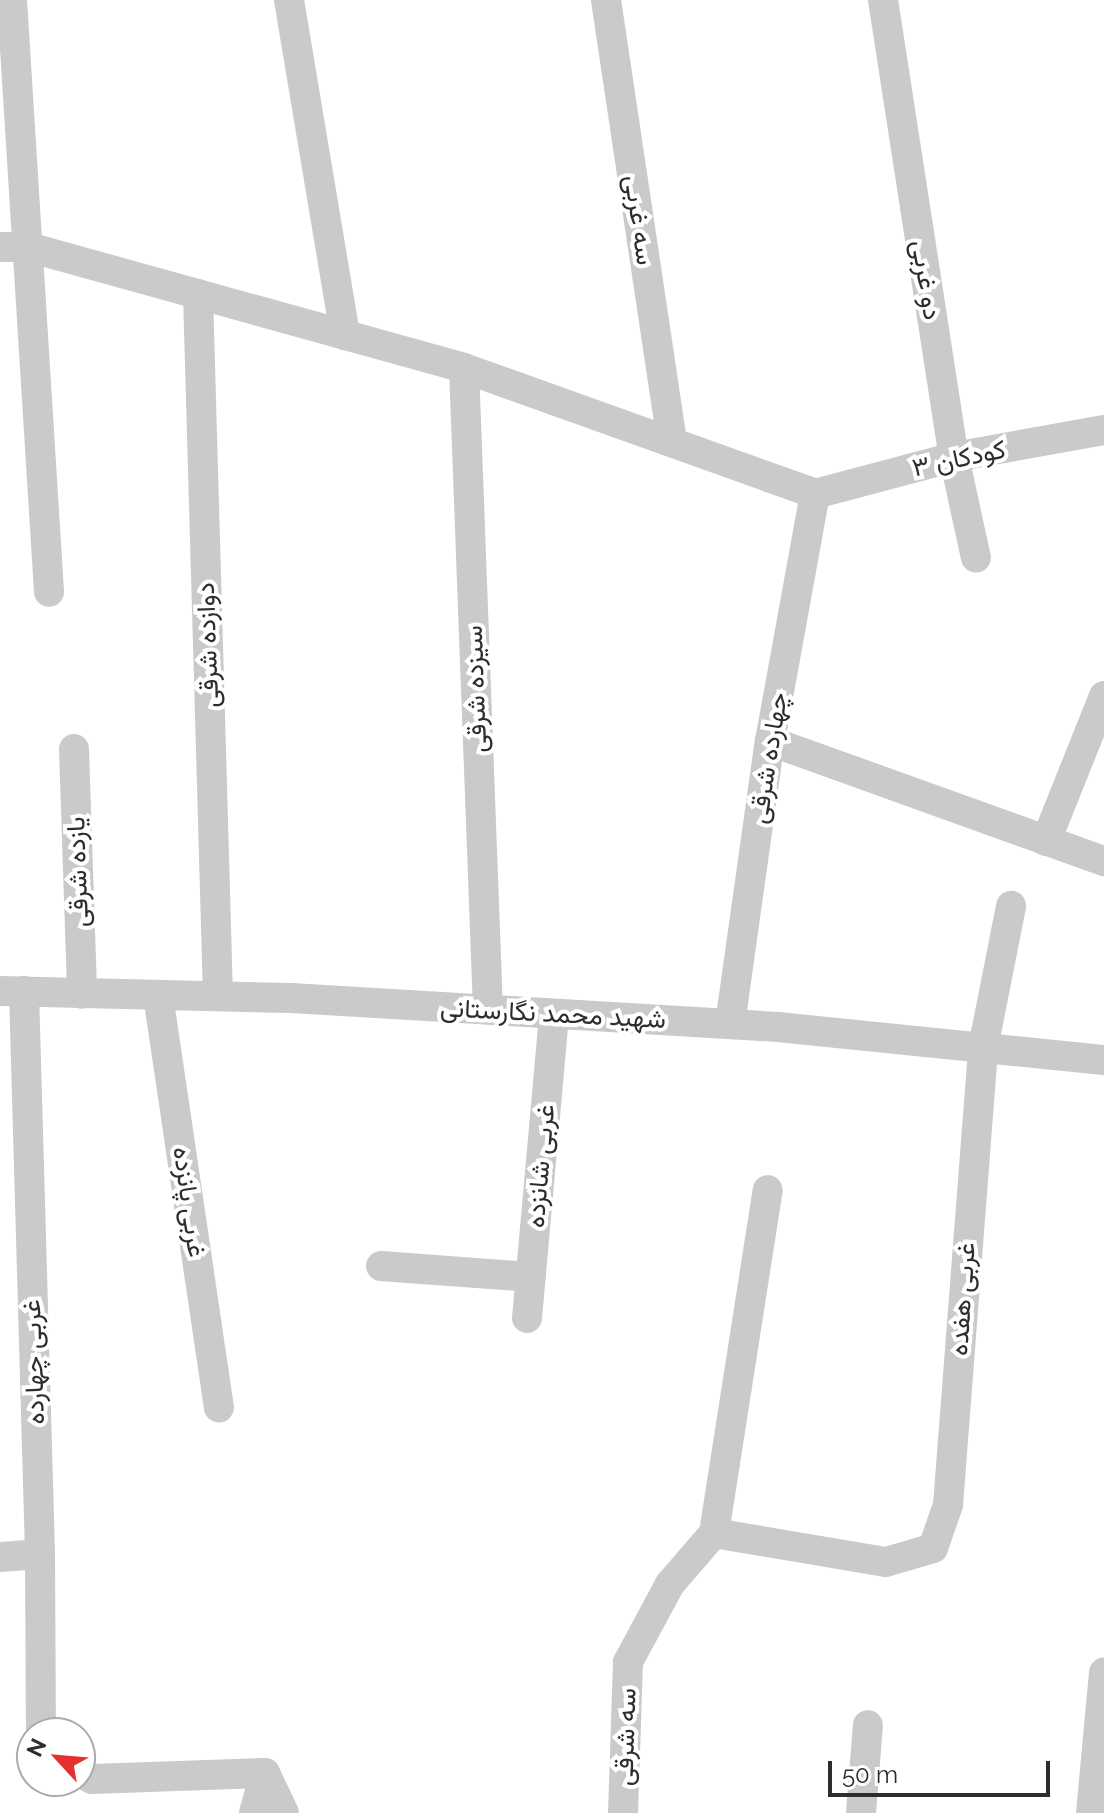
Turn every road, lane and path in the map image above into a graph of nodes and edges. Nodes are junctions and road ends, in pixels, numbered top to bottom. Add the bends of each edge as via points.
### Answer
1 (12, 0) edge
2 (289, 0) edge
3 (606, 0) edge
4 (883, 0) edge
5 (14, 247) edge
6 (198, 294) junction
7 (345, 335) junction
8 (464, 368) junction
9 (1104, 430) edge
10 (672, 440) junction
11 (954, 457) junction
12 (815, 494) junction
13 (976, 558) dead end
14 (49, 592) dead end
15 (1103, 700) edge
16 (770, 741) junction
17 (74, 749) dead end
18 (1046, 841) junction
19 (1104, 861) edge
20 (1011, 906) dead end
21 (12, 991) edge
22 (82, 994) junction
23 (158, 995) junction
24 (218, 996) junction
25 (488, 1010) junction
26 (554, 1014) junction
27 (730, 1024) junction
28 (983, 1048) junction
29 (1104, 1060) edge
30 (768, 1190) dead end
31 (381, 1266) dead end
32 (531, 1277) junction
33 (527, 1318) dead end
34 (219, 1408) dead end
35 (714, 1533) junction
36 (40, 1554) junction
37 (0, 1557) edge
38 (1104, 1673) edge
39 (41, 1717) edge
40 (868, 1725) dead end
41 (265, 1773) junction
42 (96, 1779) edge
43 (254, 1813) edge
44 (284, 1813) edge
45 (623, 1813) edge
46 (861, 1813) edge
47 (1091, 1813) edge

1 - 5 street
2 - 7 street
3 - 10 street, سه غربی
4 - 11 street, دو غربی
5 - 6 street
5 - 14 street
6 - 7 street
6 - 24 street, دوازده شرقی
7 - 8 street
8 - 10 street
8 - 25 street, سیزده شرقی
9 - 11 street, کودکان ۳
10 - 12 street
11 - 12 street, کودکان ۳
11 - 13 street, دو غربی
12 - 16 street, چهارده شرقی
15 - 18 street
16 - 18 street
16 - 27 street, چهارده شرقی
17 - 22 street, یازده شرقی
18 - 19 street
20 - 28 street, غربی هفده
21 - 22 street, شهید محمد نگارستانی
21 - 36 street, غربی چهارده
22 - 23 street, شهید محمد نگارستانی
23 - 24 street, شهید محمد نگارستانی
23 - 34 street, غربی پانزده
24 - 25 street, شهید محمد نگارستانی
25 - 26 street, شهید محمد نگارستانی
26 - 27 street, شهید محمد نگارستانی
26 - 32 street, غربی شانزده
27 - 28 street, شهید محمد نگارستانی
28 - 29 street, شهید محمد نگارستانی
28 - 35 street, غربی هفده via 948,1505 933,1548 886,1562
30 - 35 street
31 - 32 street
32 - 33 street, غربی شانزده
35 - 45 street, سه شرقی via 670,1584 628,1662
36 - 37 street
36 - 39 street, غربی چهارده
38 - 47 street
40 - 46 street
41 - 42 street
41 - 43 street
41 - 44 street

